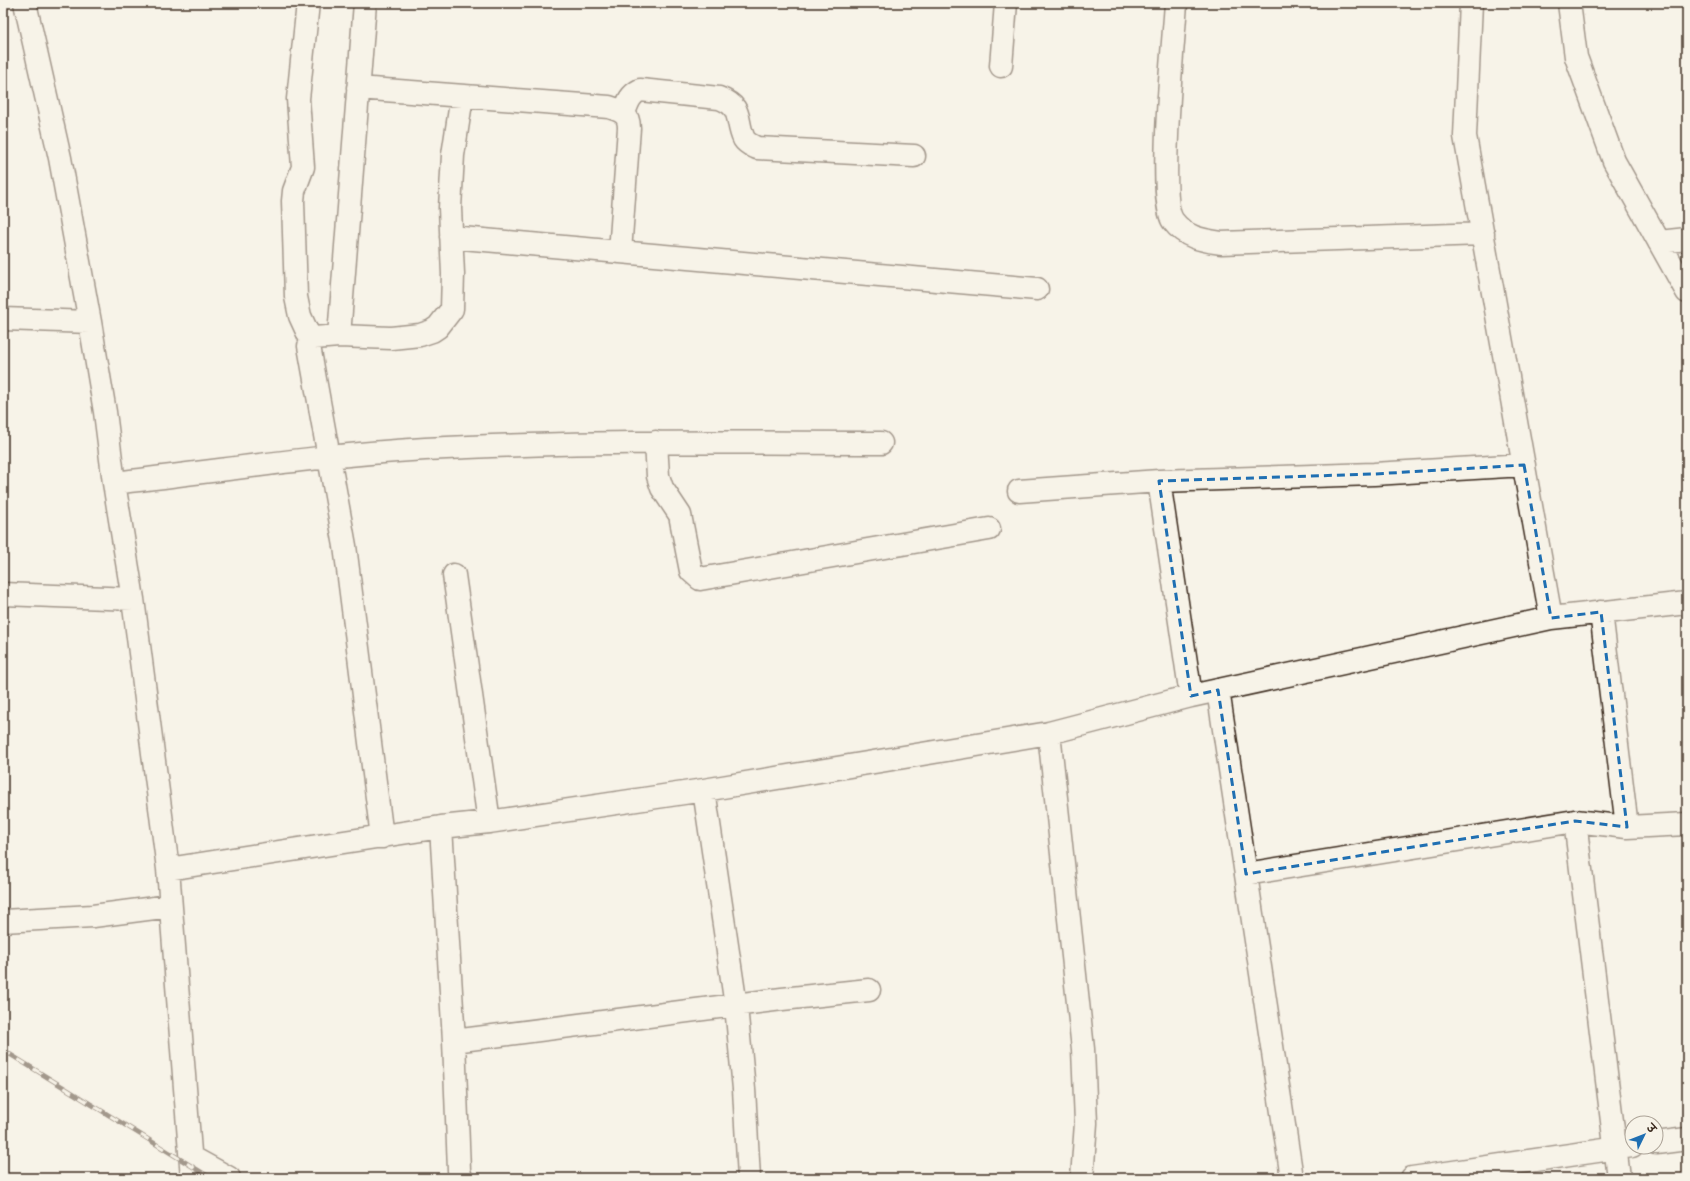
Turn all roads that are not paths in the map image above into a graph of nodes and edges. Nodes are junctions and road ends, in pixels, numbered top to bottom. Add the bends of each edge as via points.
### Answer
1 (25, 3) edge
2 (308, 3) edge
3 (365, 3) edge
4 (1006, 3) edge
5 (1176, 3) edge
6 (1471, 3) edge
7 (1569, 3) edge
8 (1001, 66) dead end
9 (358, 88) junction
10 (462, 96) junction
11 (624, 113) junction
12 (914, 156) dead end
13 (1483, 234) junction
14 (451, 237) junction
15 (1687, 239) edge
16 (1659, 242) junction
17 (620, 252) junction
18 (1037, 290) dead end
19 (1687, 292) edge
20 (3, 319) edge
21 (90, 322) junction
22 (338, 336) junction
23 (311, 340) junction
24 (656, 442) junction
25 (881, 443) dead end
26 (330, 458) junction
27 (1524, 465) junction
28 (1158, 481) junction
29 (114, 483) junction
30 (1019, 491) dead end
31 (989, 529) dead end
32 (454, 575) dead end
33 (3, 594) edge
34 (133, 600) junction
35 (1687, 602) edge
36 (1601, 612) junction
37 (1551, 618) junction
38 (1218, 690) junction
39 (1191, 696) junction
40 (1049, 733) junction
41 (704, 790) junction
42 (1575, 821) junction
43 (489, 822) junction
44 (1687, 824) edge
45 (441, 827) junction
46 (1626, 827) junction
47 (382, 836) junction
48 (168, 869) junction
49 (1246, 874) junction
50 (170, 906) junction
51 (3, 921) edge
52 (870, 990) dead end
53 (736, 1006) junction
54 (454, 1041) junction
55 (1687, 1139) edge
56 (1664, 1142) edge
57 (1624, 1148) edge
58 (191, 1157) junction
59 (192, 1178) edge
60 (229, 1178) edge
61 (461, 1178) edge
62 (749, 1178) edge
63 (1082, 1178) edge
64 (1292, 1178) edge
65 (1412, 1178) edge
66 (1619, 1178) edge

1 - 21 street via 60,158
2 - 23 street via 298,99 303,167 294,191 293,202 296,297 300,316
3 - 9 street
4 - 8 street
5 - 13 street via 1166,152 1172,219 1184,231 1199,240 1221,243
6 - 13 street via 1465,136
7 - 16 street via 1576,57 1614,161
9 - 10 street
9 - 22 street
10 - 11 street via 609,107
10 - 14 street via 453,154
11 - 12 street via 629,99 640,90 719,98 736,109 744,139 757,148
11 - 17 street via 628,117 629,128
13 - 27 street
14 - 17 street
14 - 22 street via 452,309 438,327 420,335 391,338
15 - 16 street
16 - 19 street
17 - 18 street
20 - 21 street
21 - 29 street
22 - 23 street
23 - 26 street via 309,346
24 - 25 street
24 - 26 street via 424,449
24 - 31 street via 658,476 666,495 680,515 689,567 692,574 700,579
26 - 29 street
26 - 47 street
27 - 28 street via 1374,474
27 - 37 street
28 - 30 street
28 - 39 street
29 - 34 street
32 - 43 street
33 - 34 street
34 - 48 street
35 - 36 street
36 - 37 street
36 - 46 street
37 - 38 street
38 - 39 street
38 - 49 street
39 - 40 street
40 - 41 street
40 - 63 street via 1083,1049 1086,1123
41 - 43 street
41 - 53 street
42 - 46 street
42 - 49 street
42 - 57 street
43 - 45 street
44 - 46 street
45 - 47 street
45 - 54 street
47 - 48 street
48 - 50 street
49 - 64 street
50 - 51 street via 93,916
50 - 58 street
52 - 53 street
53 - 54 street
53 - 62 street
54 - 61 street
55 - 56 street
57 - 65 street
57 - 66 street
58 - 59 street
58 - 60 street

